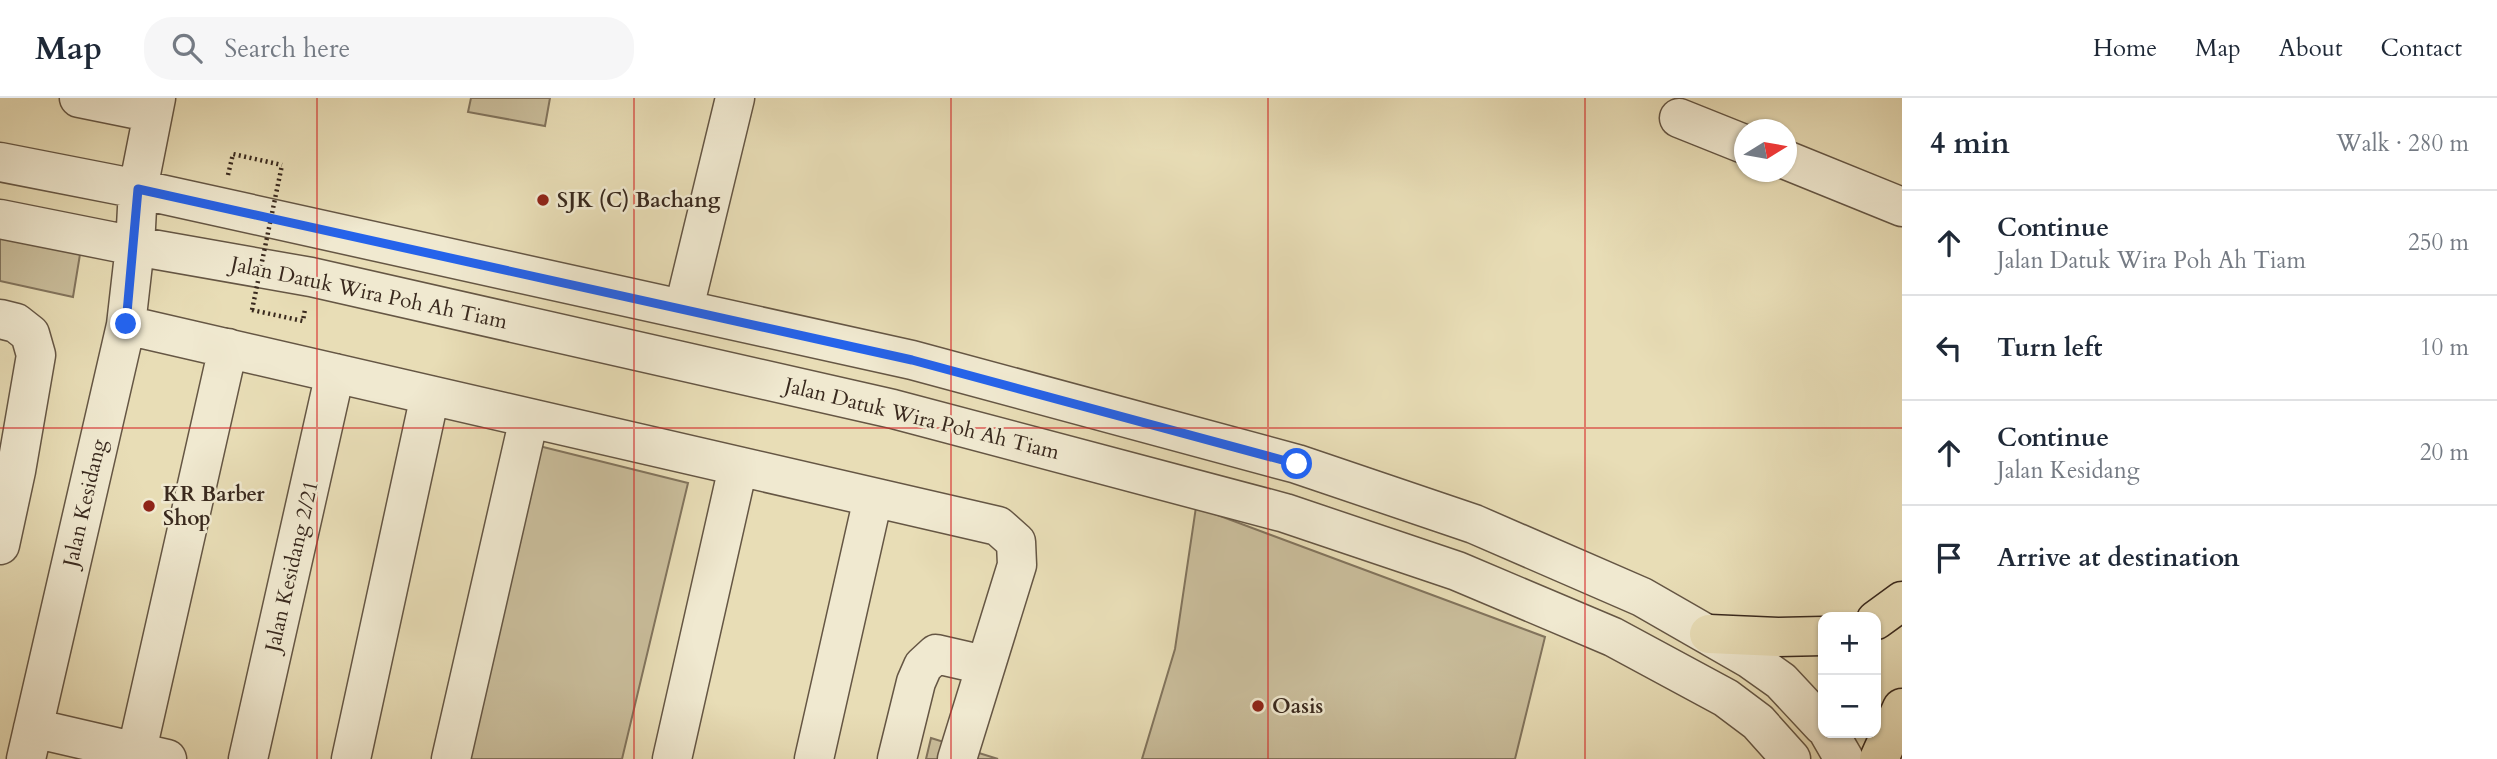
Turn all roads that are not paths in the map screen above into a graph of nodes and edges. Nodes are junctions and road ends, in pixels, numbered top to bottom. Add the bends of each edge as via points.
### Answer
1 (79, 98) edge
2 (735, 98) edge
3 (155, 106) edge
4 (1679, 118) dead end
5 (1734, 140) edge
6 (0, 162) edge
7 (1797, 164) edge
8 (138, 189) junction
9 (1902, 206) edge
10 (0, 219) edge
11 (135, 246) junction
12 (684, 308) junction
13 (126, 324) junction
14 (15, 327) edge
15 (228, 348) junction
16 (335, 373) junction
17 (430, 395) junction
18 (529, 418) junction
19 (738, 467) junction
20 (8, 469) edge
21 (873, 498) junction
22 (0, 545) edge
23 (1902, 601) edge
24 (1881, 616) edge
25 (1709, 634) junction
26 (1818, 636) edge
27 (984, 665) junction
28 (1902, 708) edge
29 (1818, 721) edge
30 (1832, 738) edge
31 (30, 744) edge
32 (146, 757) edge
33 (248, 759) edge
34 (351, 759) edge
35 (452, 759) edge
36 (672, 759) edge
37 (814, 759) edge
38 (897, 759) edge
39 (957, 759) edge
40 (1791, 759) edge
41 (1844, 759) edge
42 (1878, 759) edge

1 - 3 street
2 - 12 street
3 - 8 street, Jalan Kesidang
4 - 5 street
6 - 8 street
7 - 9 street
8 - 11 street, Jalan Kesidang
8 - 12 street
10 - 11 street, Jalan Datuk Wira Poh Ah Tiam
11 - 13 street, Jalan Kesidang
11 - 40 street, Jalan Datuk Wira Poh Ah Tiam via 311,277 893,409 1285,513 1457,571 1613,637 1726,698 1758,722
12 - 25 street via 912,360 1297,464 1474,524 1642,597
13 - 15 street
13 - 31 street, Jalan Kesidang
14 - 20 street via 36,355
15 - 16 street
15 - 32 street
16 - 17 street
16 - 33 street, Jalan Kesidang 2/21
17 - 18 street
17 - 34 street
18 - 19 street
18 - 35 street
19 - 21 street
19 - 36 street
20 - 22 street
21 - 27 street via 998,526 1016,542 1017,565
21 - 37 street
23 - 24 main road
25 - 26 main road
25 - 29 street via 1781,681
27 - 38 street via 936,654 923,666
27 - 39 street
28 - 42 main road
30 - 41 street
31 - 32 street

